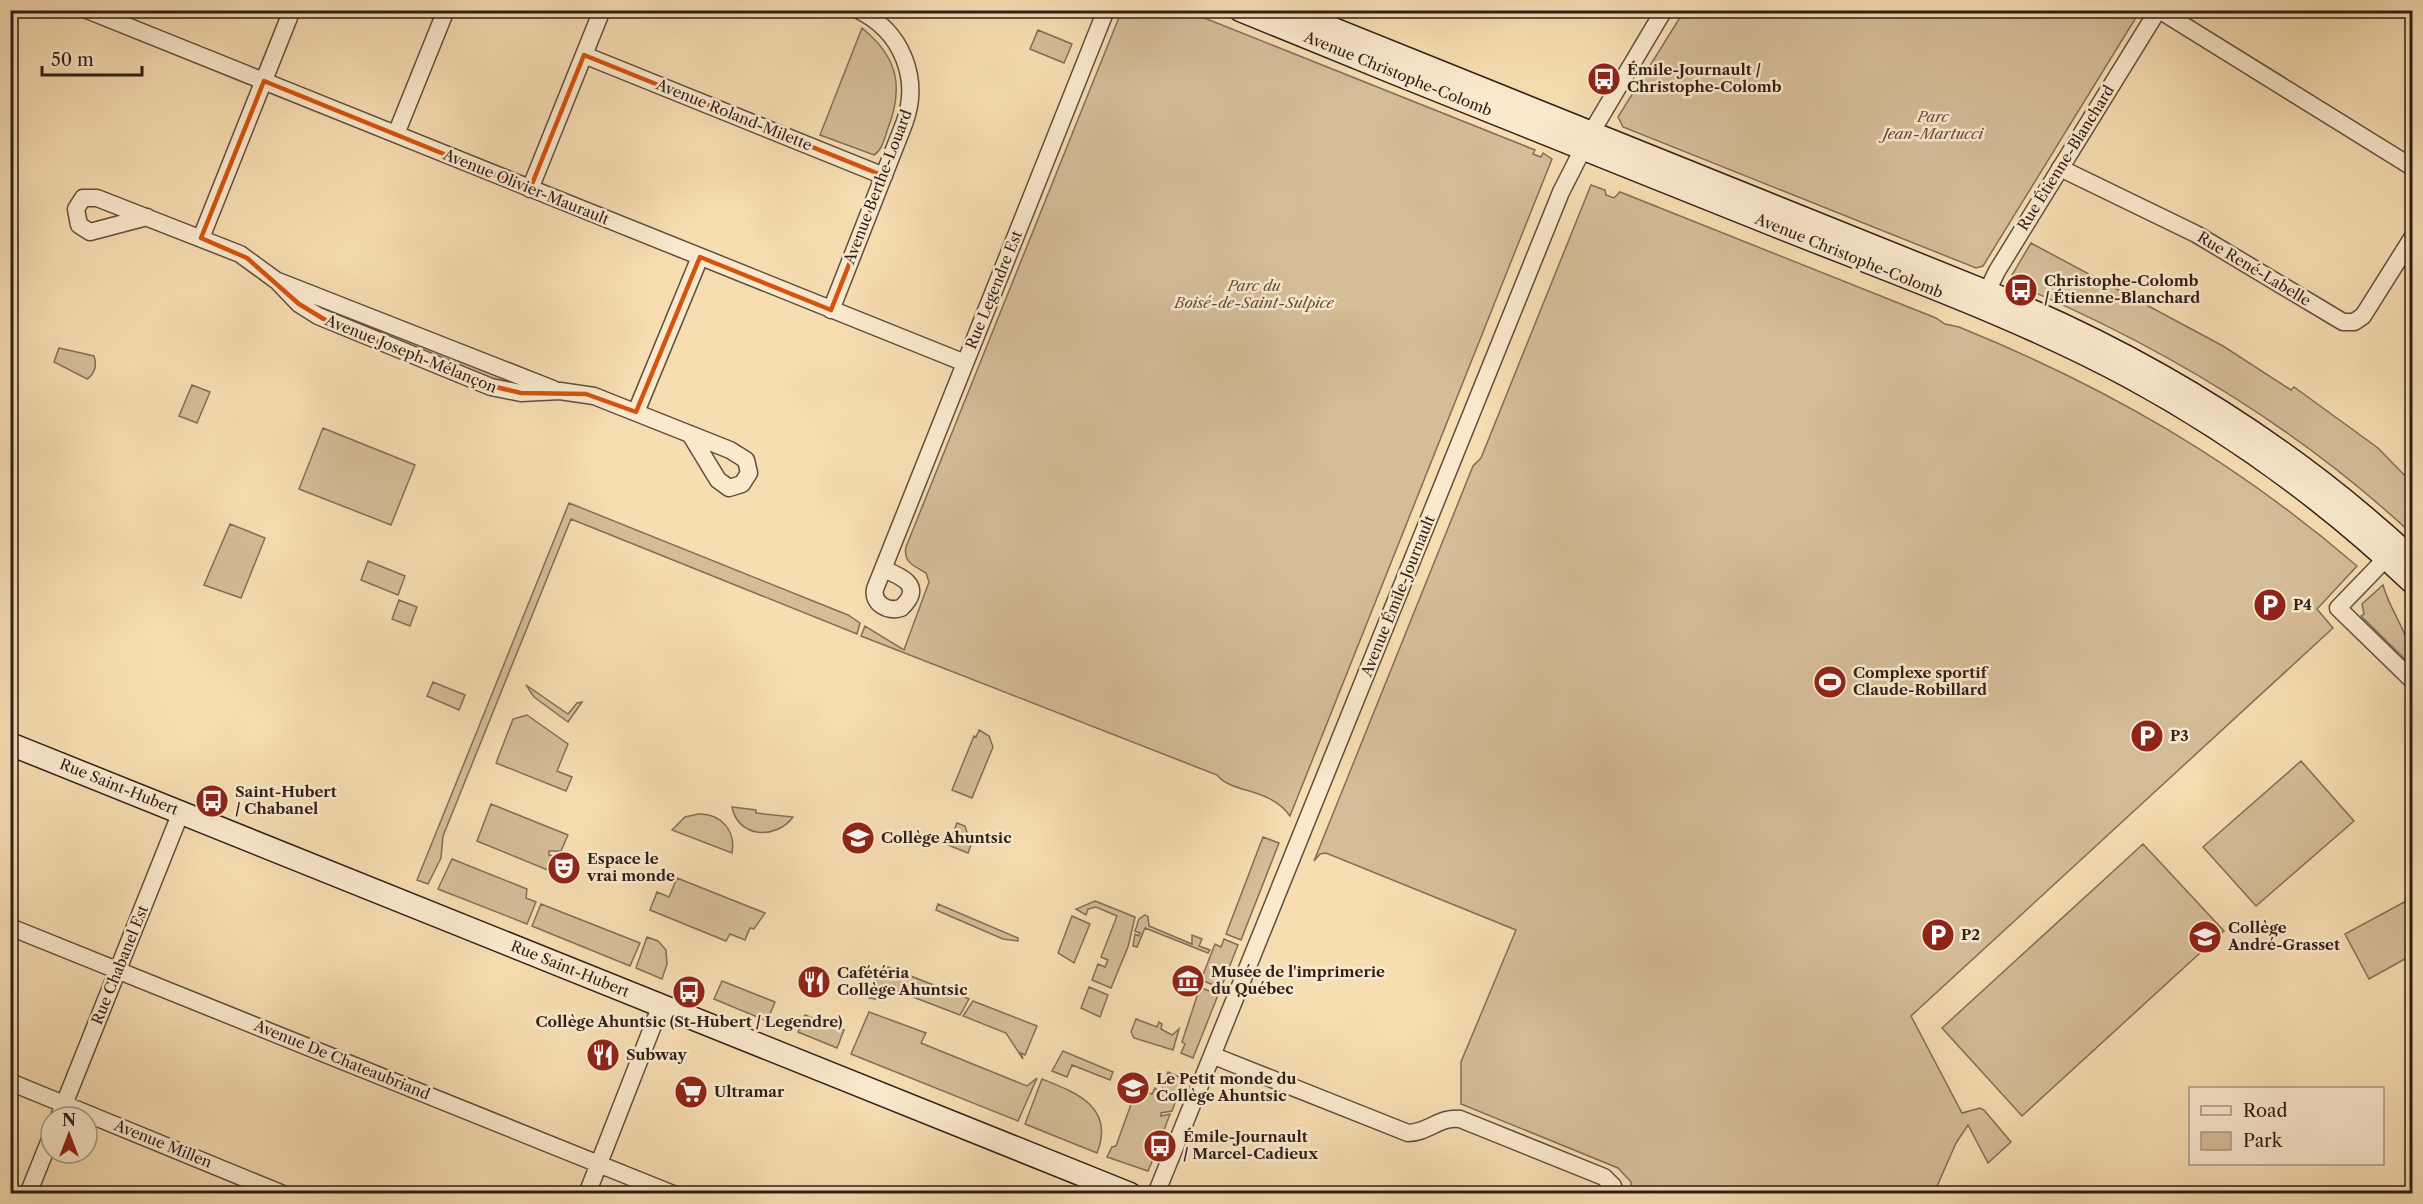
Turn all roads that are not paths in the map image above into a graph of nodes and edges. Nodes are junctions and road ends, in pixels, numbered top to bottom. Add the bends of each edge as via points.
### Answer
1 (87, 10) edge
2 (292, 10) edge
3 (446, 10) edge
4 (602, 10) edge
5 (858, 10) edge
6 (1106, 10) edge
7 (1240, 10) edge
8 (1286, 10) edge
9 (1664, 10) edge
10 (2158, 10) edge
11 (584, 55) junction
12 (264, 81) junction
13 (396, 134) junction
14 (1586, 141) junction
15 (2412, 167) edge
16 (2060, 168) junction
17 (884, 176) junction
18 (530, 189) junction
19 (147, 217) dead end
20 (2412, 237) edge
21 (201, 238) junction
22 (700, 257) junction
23 (1983, 300) junction
24 (831, 310) junction
25 (965, 363) junction
26 (636, 412) junction
27 (690, 434) dead end
28 (2399, 554) edge
29 (883, 569) dead end
30 (2412, 582) edge
31 (2412, 680) edge
32 (10, 744) edge
33 (181, 812) junction
34 (10, 927) edge
35 (118, 969) junction
36 (661, 1005) junction
37 (1214, 1056) junction
38 (10, 1082) edge
39 (53, 1105) edge
40 (64, 1105) edge
41 (99, 1124) edge
42 (599, 1164) junction
43 (40, 1165) edge
44 (28, 1194) edge
45 (283, 1194) edge
46 (587, 1194) edge
47 (673, 1194) edge
48 (1130, 1194) edge
49 (1156, 1194) edge
50 (1615, 1194) edge

1 - 12 street, Avenue Olivier-Maurault
2 - 12 street
3 - 13 street
4 - 11 street
5 - 17 street, Avenue Berthe-Louard via 893,38 905,58 910,80 907,117
6 - 25 street, Rue Legendre Est
7 - 14 main road, Avenue Christophe-Colomb
8 - 14 main road, Avenue Christophe-Colomb
9 - 14 street, Avenue Émile-Journault
10 - 15 street
10 - 16 street, Rue Étienne-Blanchard
11 - 17 street, Avenue Roland-Milette
11 - 18 street
12 - 13 street, Avenue Olivier-Maurault
12 - 21 street
13 - 18 street, Avenue Olivier-Maurault
14 - 23 main road, Avenue Christophe-Colomb
14 - 37 street, Avenue Émile-Journault via 1557,203
16 - 20 street, Rue René-Labelle via 2196,234 2343,322 2354,322 2363,316
16 - 23 street, Rue Étienne-Blanchard
17 - 24 street, Avenue Berthe-Louard
18 - 22 street, Avenue Olivier-Maurault
19 - 21 street, Avenue Joseph-Mélançon
21 - 26 street, Avenue Joseph-Mélançon via 240,254 277,280 560,392 594,396
22 - 24 street, Avenue Olivier-Maurault
22 - 26 street
23 - 28 main road, Avenue Christophe-Colomb via 2196,415
24 - 25 street, Avenue Olivier-Maurault
25 - 29 street, Rue Legendre Est
26 - 27 street, Avenue Joseph-Mélançon
28 - 30 main road, Avenue Christophe-Colomb
28 - 31 street via 2338,608
32 - 33 main road, Rue Saint-Hubert
33 - 35 street, Rue Chabanel Est
33 - 36 main road, Rue Saint-Hubert
34 - 35 street, Avenue De Chateaubriand
35 - 40 street, Rue Chabanel Est
35 - 42 street, Avenue De Chateaubriand
36 - 42 street
36 - 48 main road, Rue Saint-Hubert
37 - 49 street, Avenue Émile-Journault
37 - 50 street via 1408,1133 1450,1118 1460,1119 1604,1177
38 - 39 street, Avenue Millen
41 - 45 street, Avenue Millen
42 - 46 street
42 - 47 street, Avenue De Chateaubriand
43 - 44 street

